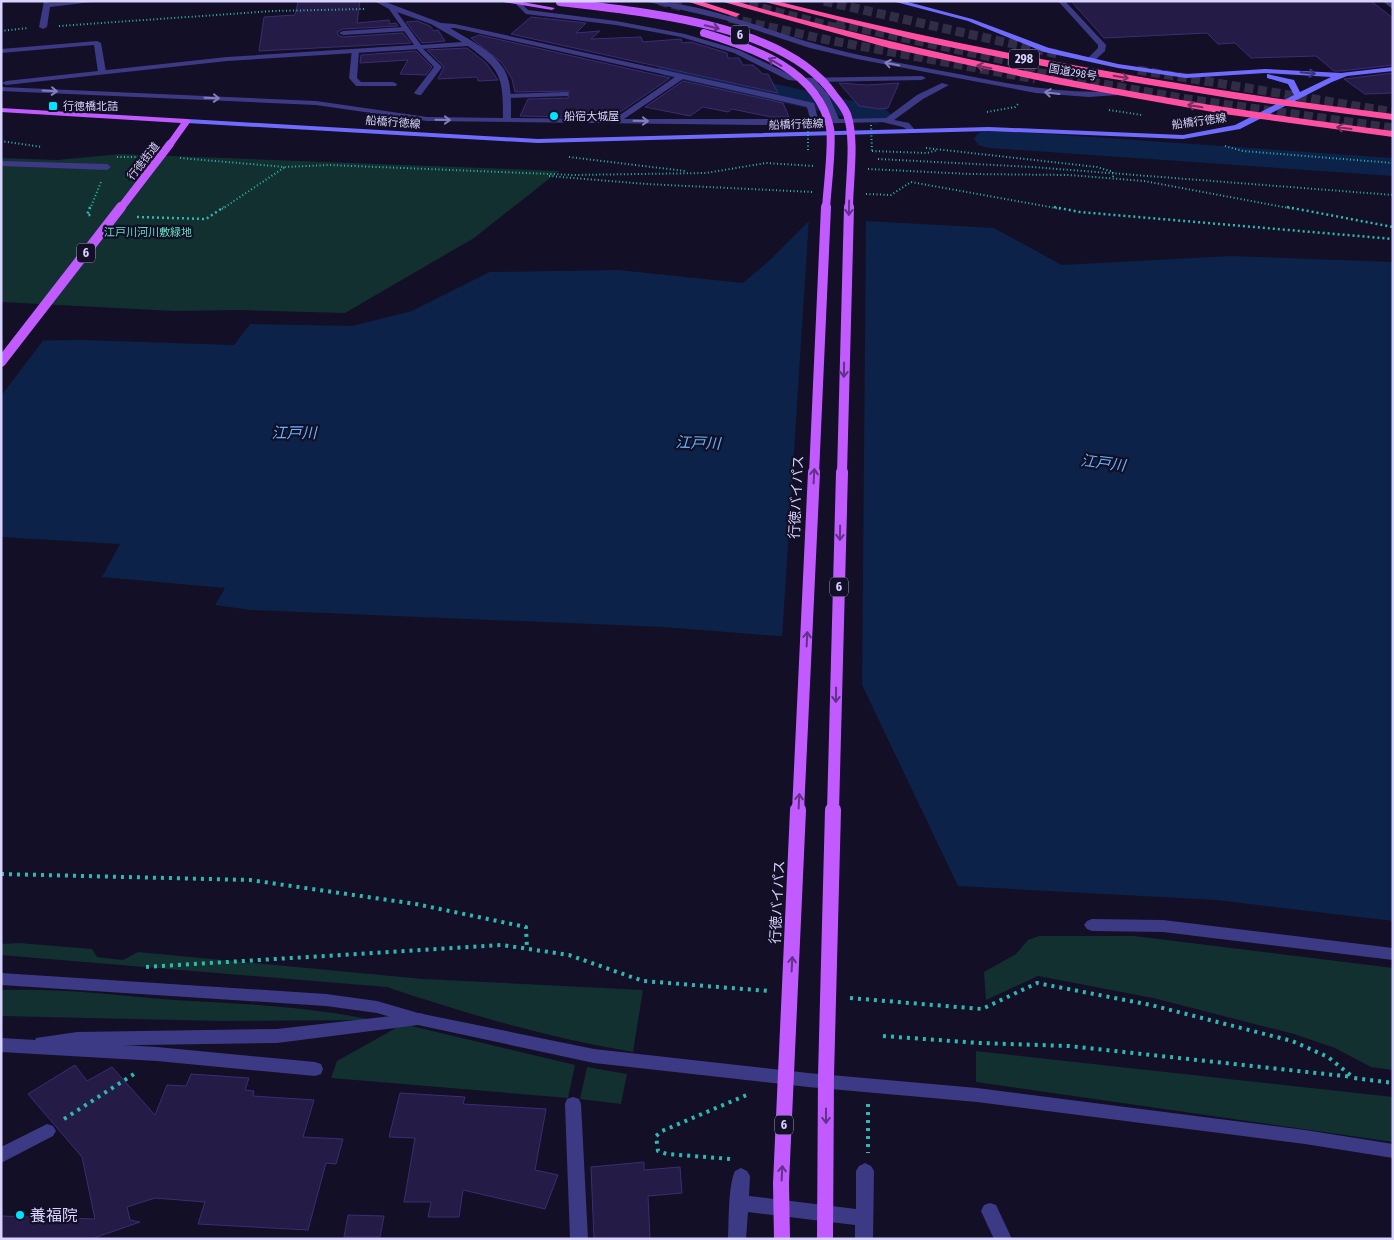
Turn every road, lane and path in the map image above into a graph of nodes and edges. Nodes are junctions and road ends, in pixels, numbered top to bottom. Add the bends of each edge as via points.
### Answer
1 (97, 1) edge
2 (377, 1) edge
3 (500, 1) edge
4 (647, 1) edge
5 (690, 1) tunnel mouth
6 (724, 1) edge
7 (765, 1) edge
8 (796, 1) edge
9 (895, 1) edge
10 (1061, 1) edge
11 (1385, 1) edge
12 (46, 3) edge
13 (518, 4) junction
14 (554, 4) edge
15 (1393, 7) edge
16 (391, 9) junction
17 (440, 24) junction
18 (43, 27) junction
19 (404, 29) junction
20 (1, 31) edge
21 (344, 33) dead end
22 (466, 44) junction
23 (418, 46) junction
24 (355, 51) junction
25 (1, 52) edge
26 (1090, 60) junction
27 (1046, 63) junction
28 (964, 64) junction
29 (1393, 69) edge
30 (102, 72) junction
31 (1242, 73) junction
32 (1346, 74) junction
33 (682, 76) junction
34 (922, 78) dead end
35 (811, 80) junction
36 (1, 84) edge
37 (393, 84) dead end
38 (945, 85) dead end
39 (1, 88) edge
40 (418, 93) dead end
41 (1118, 93) junction
42 (565, 94) dead end
43 (506, 96) junction
44 (1299, 96) junction
45 (1286, 103) junction
46 (1, 110) edge
47 (1261, 116) junction
48 (1393, 117) edge
49 (507, 120) junction
50 (889, 120) junction
51 (188, 121) junction
52 (616, 121) junction
53 (815, 122) junction
54 (837, 122) junction
55 (871, 125) dead end
56 (911, 130) junction
57 (808, 132) junction
58 (854, 133) junction
59 (1393, 134) edge
60 (874, 140) dead end
61 (1221, 144) dead end
62 (921, 147) dead end
63 (808, 150) dead end
64 (939, 150) junction
65 (112, 157) dead end
66 (141, 157) dead end
67 (566, 157) dead end
68 (179, 158) dead end
69 (878, 159) dead end
70 (1, 164) edge
71 (1393, 164) edge
72 (107, 167) joint
73 (285, 167) junction
74 (917, 172) dead end
75 (1113, 172) junction
76 (531, 174) junction
77 (1113, 178) junction
78 (812, 192) dead end
79 (861, 194) dead end
80 (1393, 195) edge
81 (97, 215) dead end
82 (136, 217) dead end
83 (1393, 227) edge
84 (1393, 239) edge
85 (1, 362) edge
86 (1, 874) edge
87 (1092, 925) dead end
88 (527, 949) junction
89 (1393, 954) edge
90 (144, 968) dead end
91 (1, 979) edge
92 (773, 992) dead end
93 (843, 998) dead end
94 (418, 1019) junction
95 (883, 1036) dead end
96 (8, 1046) edge
97 (157, 1054) junction
98 (315, 1069) dead end
99 (1354, 1078) junction
100 (1393, 1083) edge
101 (753, 1092) dead end
102 (573, 1104) dead end
103 (46, 1130) joint
104 (1393, 1151) edge
105 (1, 1156) edge
106 (738, 1168) joint
107 (865, 1170) dead end
108 (738, 1203) junction
109 (990, 1212) dead end
110 (863, 1218) junction
111 (579, 1239) edge
112 (737, 1239) edge
113 (782, 1239) edge
114 (825, 1239) edge
115 (864, 1239) edge
116 (1003, 1239) edge

1 - 12 street
2 - 16 street
3 - 13 main road, 行徳バイパス / 6
41 -> 4 street via 1089,95 1036,91 867,59 813,46 727,18
5 - 28 highway, 298 via 823,37
6 - 28 highway, 国道298号 / 298
7 - 27 highway, 国道298号 / 298 via 910,36
8 - 27 highway, 298
9 - 26 main road via 960,17 1031,45
10 - 26 street via 1102,45
11 - 15 street
12 - 18 street
13 - 14 main road, 行徳バイパス / 6
13 - 35 street via 526,12 669,32 728,49 782,76
113 -> 14 main road, 行徳バイパス / 6, bridge via 781,1183 830,129 816,95 784,67 751,49 661,23
14 -> 114 main road, 行徳バイパス / 6, bridge via 692,22 754,40 790,57 822,79 834,91 848,120 850,159 826,1076
16 - 17 street
16 - 18 path via 263,12
16 - 19 street
17 - 22 street
17 - 33 street
18 - 20 path
19 - 21 street
19 - 23 street
22 - 23 street
22 - 43 street via 500,69
23 - 24 street
23 - 40 street via 438,67
24 - 30 street via 227,59
24 - 37 street via 353,78 359,84
25 - 30 street via 97,44
26 - 31 main road via 1186,76
27 -> 45 highway, 国道298号 / 298
41 -> 28 highway, 国道298号 / 298
29 - 32 main road, 船橋行徳線
30 - 36 street
31 -> 32 main road
31 - 44 main road via 1287,80 1295,86
32 - 44 main road, 船橋行徳線
33 - 52 street
33 - 53 street via 811,105
34 - 35 street
35 - 54 street via 824,94
38 - 50 street via 920,97
39 -> 49 street via 316,103 427,119
47 -> 41 highway, 国道298号 / 298
42 - 43 street
43 - 49 street
44 - 45 main road, 船橋行徳線
45 - 47 main road, 船橋行徳線
45 - 48 highway, 国道298号 / 298
46 - 51 main road
47 - 56 main road, 船橋行徳線 via 1231,129 1183,137
59 -> 47 highway, 国道298号 / 298
49 - 52 street
50 - 54 street
50 - 56 street
51 - 57 main road, 船橋行徳線 via 538,141
51 - 85 main road, 行徳街道 / 6, bridge
52 -> 53 street
53 - 54 street
55 - 64 path, bridge via 872,151 927,153
56 - 58 main road, 船橋行徳線
57 - 58 main road, 船橋行徳線
57 - 63 path, bridge
58 - 60 path
61 - 71 path via 1243,151
62 - 64 path
64 - 75 path via 1066,162
65 - 66 path
67 - 76 path via 706,173
68 - 73 path
69 - 75 path
70 - 72 street
72 - 81 path via 87,215
73 - 76 path via 329,165
73 - 82 path via 206,219
74 - 77 path
75 - 77 path
75 - 80 path
76 - 78 path via 646,184
77 - 83 path
79 - 84 path via 890,195 911,182 1080,212
86 - 88 path via 250,880 416,904 526,927
87 - 89 street via 1163,926
88 - 90 path via 502,945
88 - 92 path via 569,955 643,981
91 - 94 street via 326,1000 377,1007
93 - 99 path via 982,1009 1037,983 1150,1005 1292,1041 1328,1057
94 - 96 street via 277,1036 77,1039
94 - 104 street via 594,1056 977,1095 1286,1134
95 - 99 path via 1069,1046
96 - 97 street
97 - 98 street
97 - 103 path via 138,1072
99 - 100 path
101 - 106 path via 656,1136 658,1151
102 - 111 street
103 - 105 street
106 - 108 street
107 - 110 street
108 - 110 street
108 - 112 street
109 - 116 street
110 - 115 street

